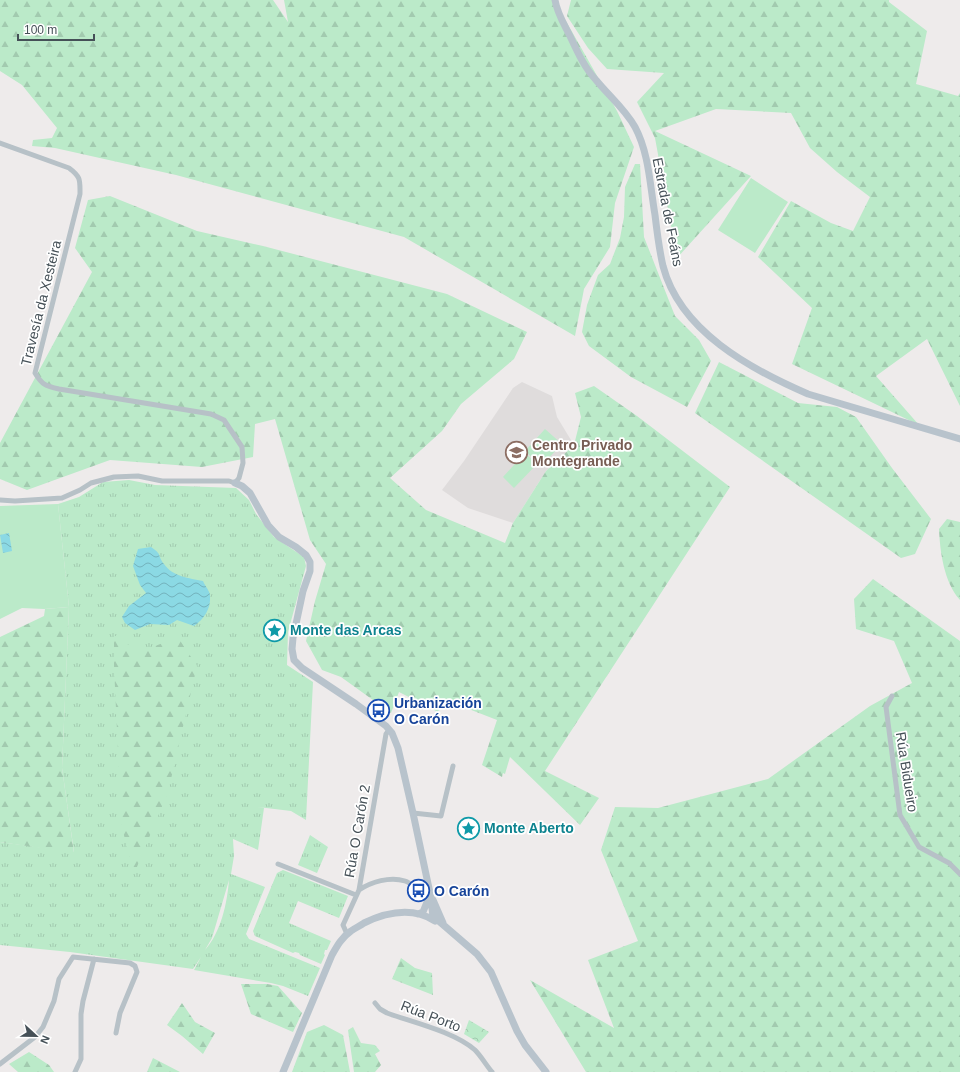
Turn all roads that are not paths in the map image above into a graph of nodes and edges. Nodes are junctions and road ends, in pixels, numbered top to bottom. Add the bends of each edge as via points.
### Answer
1 (554, 0) edge
2 (0, 143) edge
3 (960, 439) edge
4 (235, 483) junction
5 (0, 500) edge
6 (892, 696) dead end
7 (389, 730) junction
8 (453, 766) dead end
9 (413, 813) junction
10 (278, 864) dead end
11 (960, 874) edge
12 (357, 892) junction
13 (430, 893) junction
14 (436, 908) junction
15 (418, 914) junction
16 (431, 917) junction
17 (444, 927) junction
18 (347, 934) junction
19 (94, 959) junction
20 (375, 1003) dead end
21 (116, 1032) dead end
22 (0, 1064) edge
23 (75, 1072) edge
24 (283, 1072) edge
25 (492, 1072) edge
26 (546, 1072) edge

1 - 3 street, Estrada de Feáns via 584,66 626,113 641,139 664,266 679,302 704,332 765,374 788,386
2 - 4 street, Travesía da Xesteira via 69,168 77,174 80,184 80,194 35,373 39,381 46,387 211,414 224,420 242,448 244,463
4 - 5 street via 162,480 138,476 114,477 91,482 62,498
4 - 7 street via 250,494 275,533 306,555 310,562 310,572 303,591 293,638 294,660
6 - 11 street, Rúa Bidueiro via 886,707 900,815 919,847 949,864
7 - 9 street via 398,748
7 - 12 street, Rúa O Carón 2 via 386,734
8 - 9 street via 441,816
9 - 13 street
10 - 12 street
12 - 13 street via 373,883 396,879 405,881 424,893
12 - 18 street, Rúa O Carón 2 via 343,925
13 - 14 street
13 - 15 street via 423,912
13 - 16 street
14 - 16 street via 435,914
14 - 17 street
15 - 16 street
15 - 18 street via 394,912 383,915
16 - 17 street
17 - 26 street via 477,954 492,972 517,1031
18 - 24 street via 332,955
19 - 21 street via 130,963 135,966 137,972 120,1013
19 - 22 street via 73,957 59,979 54,1001 43,1027 35,1037
19 - 23 street via 83,1000 81,1059
20 - 25 street, Rúa Porto via 387,1013 454,1036 480,1055

